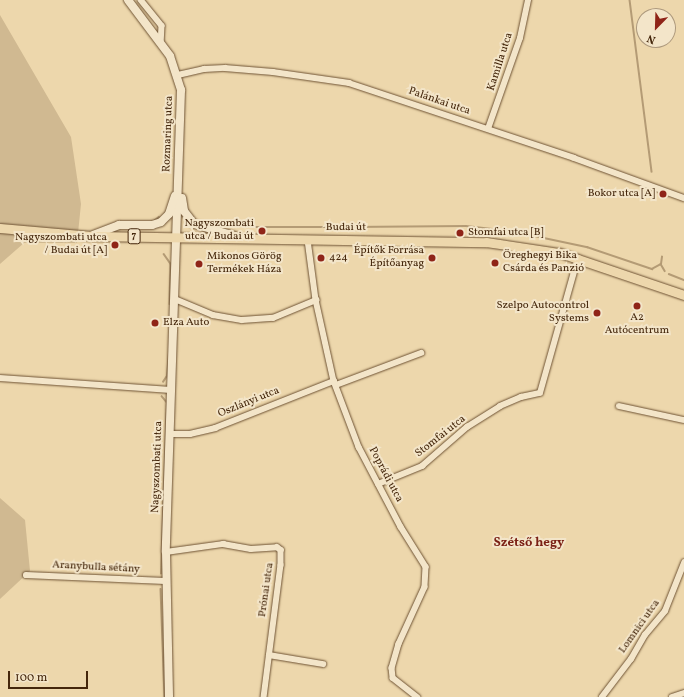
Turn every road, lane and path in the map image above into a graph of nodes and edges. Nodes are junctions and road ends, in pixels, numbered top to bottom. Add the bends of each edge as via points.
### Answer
1 (128, 0) edge
2 (142, 0) edge
3 (528, 0) edge
4 (161, 43) junction
5 (178, 75) junction
6 (488, 129) junction
7 (179, 182) junction
8 (684, 198) edge
9 (0, 228) edge
10 (92, 236) junction
11 (177, 237) junction
12 (245, 239) junction
13 (308, 240) junction
14 (578, 258) junction
15 (684, 295) edge
16 (175, 299) junction
17 (316, 300) junction
18 (421, 353) dead end
19 (0, 378) edge
20 (335, 383) junction
21 (171, 390) junction
22 (619, 406) dead end
23 (684, 420) edge
24 (170, 434) junction
25 (378, 484) junction
26 (166, 552) junction
27 (684, 563) edge
28 (26, 575) dead end
29 (165, 581) junction
30 (268, 655) junction
31 (323, 664) dead end
32 (684, 693) edge
33 (169, 697) edge
34 (264, 697) edge
35 (417, 697) edge
36 (602, 697) edge
37 (672, 697) edge

1 - 4 street, Rozmaring utca
2 - 4 street via 162,26
3 - 6 street, Kamilla utca via 514,56
4 - 5 street, Rozmaring utca
5 - 6 street, Palánkai utca via 204,69 226,68 334,80
5 - 7 street, Rozmaring utca via 182,96
6 - 8 street, Palánkai utca
7 - 10 street via 171,210 161,222 152,225 119,225
7 - 11 street, Rozmaring utca
7 - 12 street via 184,211 191,222
9 - 10 main road, Budai út / 7
10 - 11 main road, Budai út / 7
11 - 12 main road, Budai út / 7
11 - 16 street, Nagyszombati utca
12 - 13 main road, Budai út / 7
13 - 14 main road, Budai út / 7 via 480,242 533,248
13 - 17 street, Poprádi utca
14 - 15 main road, Budai út / 7
14 - 25 street, Stomfai utca via 540,393 521,397 500,406 467,427 422,466
16 - 17 street via 213,315 242,320 273,318
16 - 21 street, Nagyszombati utca
17 - 20 street, Poprádi utca
18 - 20 street, Oszlányi utca
19 - 21 street
20 - 24 street, Oszlányi utca via 215,428 190,434
20 - 25 street, Poprádi utca via 359,447
21 - 24 street, Nagyszombati utca
22 - 23 street
24 - 26 street, Nagyszombati utca
25 - 35 street, Poprádi utca via 401,526 423,558 428,573 425,587 399,644 392,668 396,682
26 - 29 street, Nagyszombati utca
26 - 30 street, Prónai utca via 224,544 245,548 279,548 281,565
27 - 36 street, Lomnici utca via 666,611 645,635 631,659
28 - 29 street, Aranybulla sétány
29 - 33 street, Nagyszombati utca
30 - 31 street
30 - 34 street, Prónai utca
32 - 37 street

